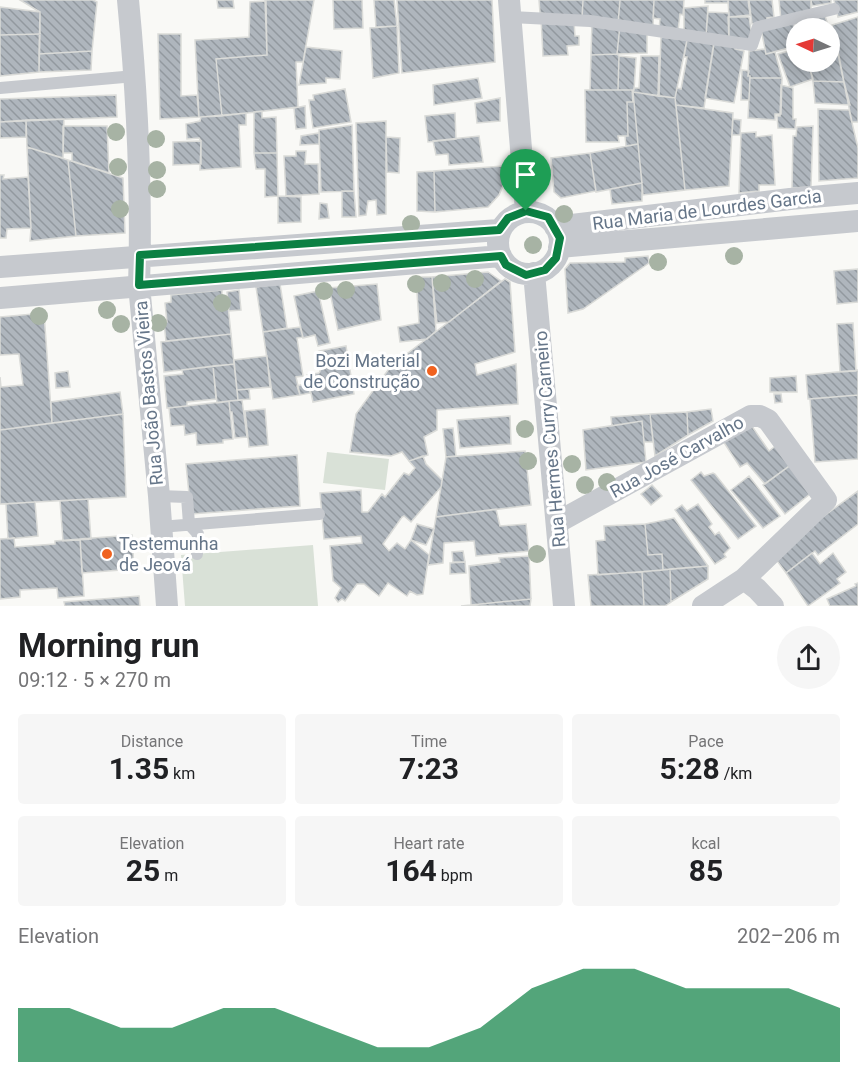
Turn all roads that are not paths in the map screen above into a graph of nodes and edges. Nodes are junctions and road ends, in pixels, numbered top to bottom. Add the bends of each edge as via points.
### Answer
1 (128, 0) edge
2 (510, 8) edge
3 (834, 9) dead end
4 (135, 76) junction
5 (0, 88) edge
6 (858, 193) edge
7 (526, 211) junction
8 (858, 221) edge
9 (499, 230) junction
10 (557, 237) junction
11 (140, 255) junction
12 (501, 256) junction
13 (0, 267) edge
14 (534, 273) junction
15 (139, 285) junction
16 (0, 298) edge
17 (159, 496) junction
18 (319, 514) dead end
19 (558, 522) junction
20 (189, 525) junction
21 (160, 527) junction
22 (197, 554) dead end
23 (744, 579) junction
24 (167, 606) edge
25 (564, 606) edge
26 (703, 606) edge
27 (773, 606) edge

1 - 4 street, Rua João Bastos Vieira
2 - 3 lane via 752,45 758,27
2 - 7 street
4 - 5 lane
4 - 11 street, Rua João Bastos Vieira
6 - 10 street, Rua Maria de Lourdes Garcia via 790,199
7 - 9 street via 508,218
7 - 10 street via 548,217
8 - 10 street, Rua Maria de Lourdes Garcia
9 - 11 street
9 - 12 street via 497,248
10 - 14 street via 556,258 545,270
11 - 13 street
11 - 15 street, Rua João Bastos Vieira
12 - 14 street via 506,265 526,275
12 - 15 street
14 - 19 street, Rua Hermes Curry Carneiro
15 - 16 street
15 - 17 street, Rua João Bastos Vieira
17 - 20 lane via 187,497
17 - 21 street, Rua João Bastos Vieira
18 - 20 lane
19 - 23 street, Rua José Carvalho via 750,416 760,416 768,420 826,500
19 - 25 street, Rua Hermes Curry Carneiro
20 - 21 lane
20 - 22 lane via 198,534
21 - 24 street, Rua João Bastos Vieira
23 - 26 street, Rua José Carvalho
23 - 27 street

